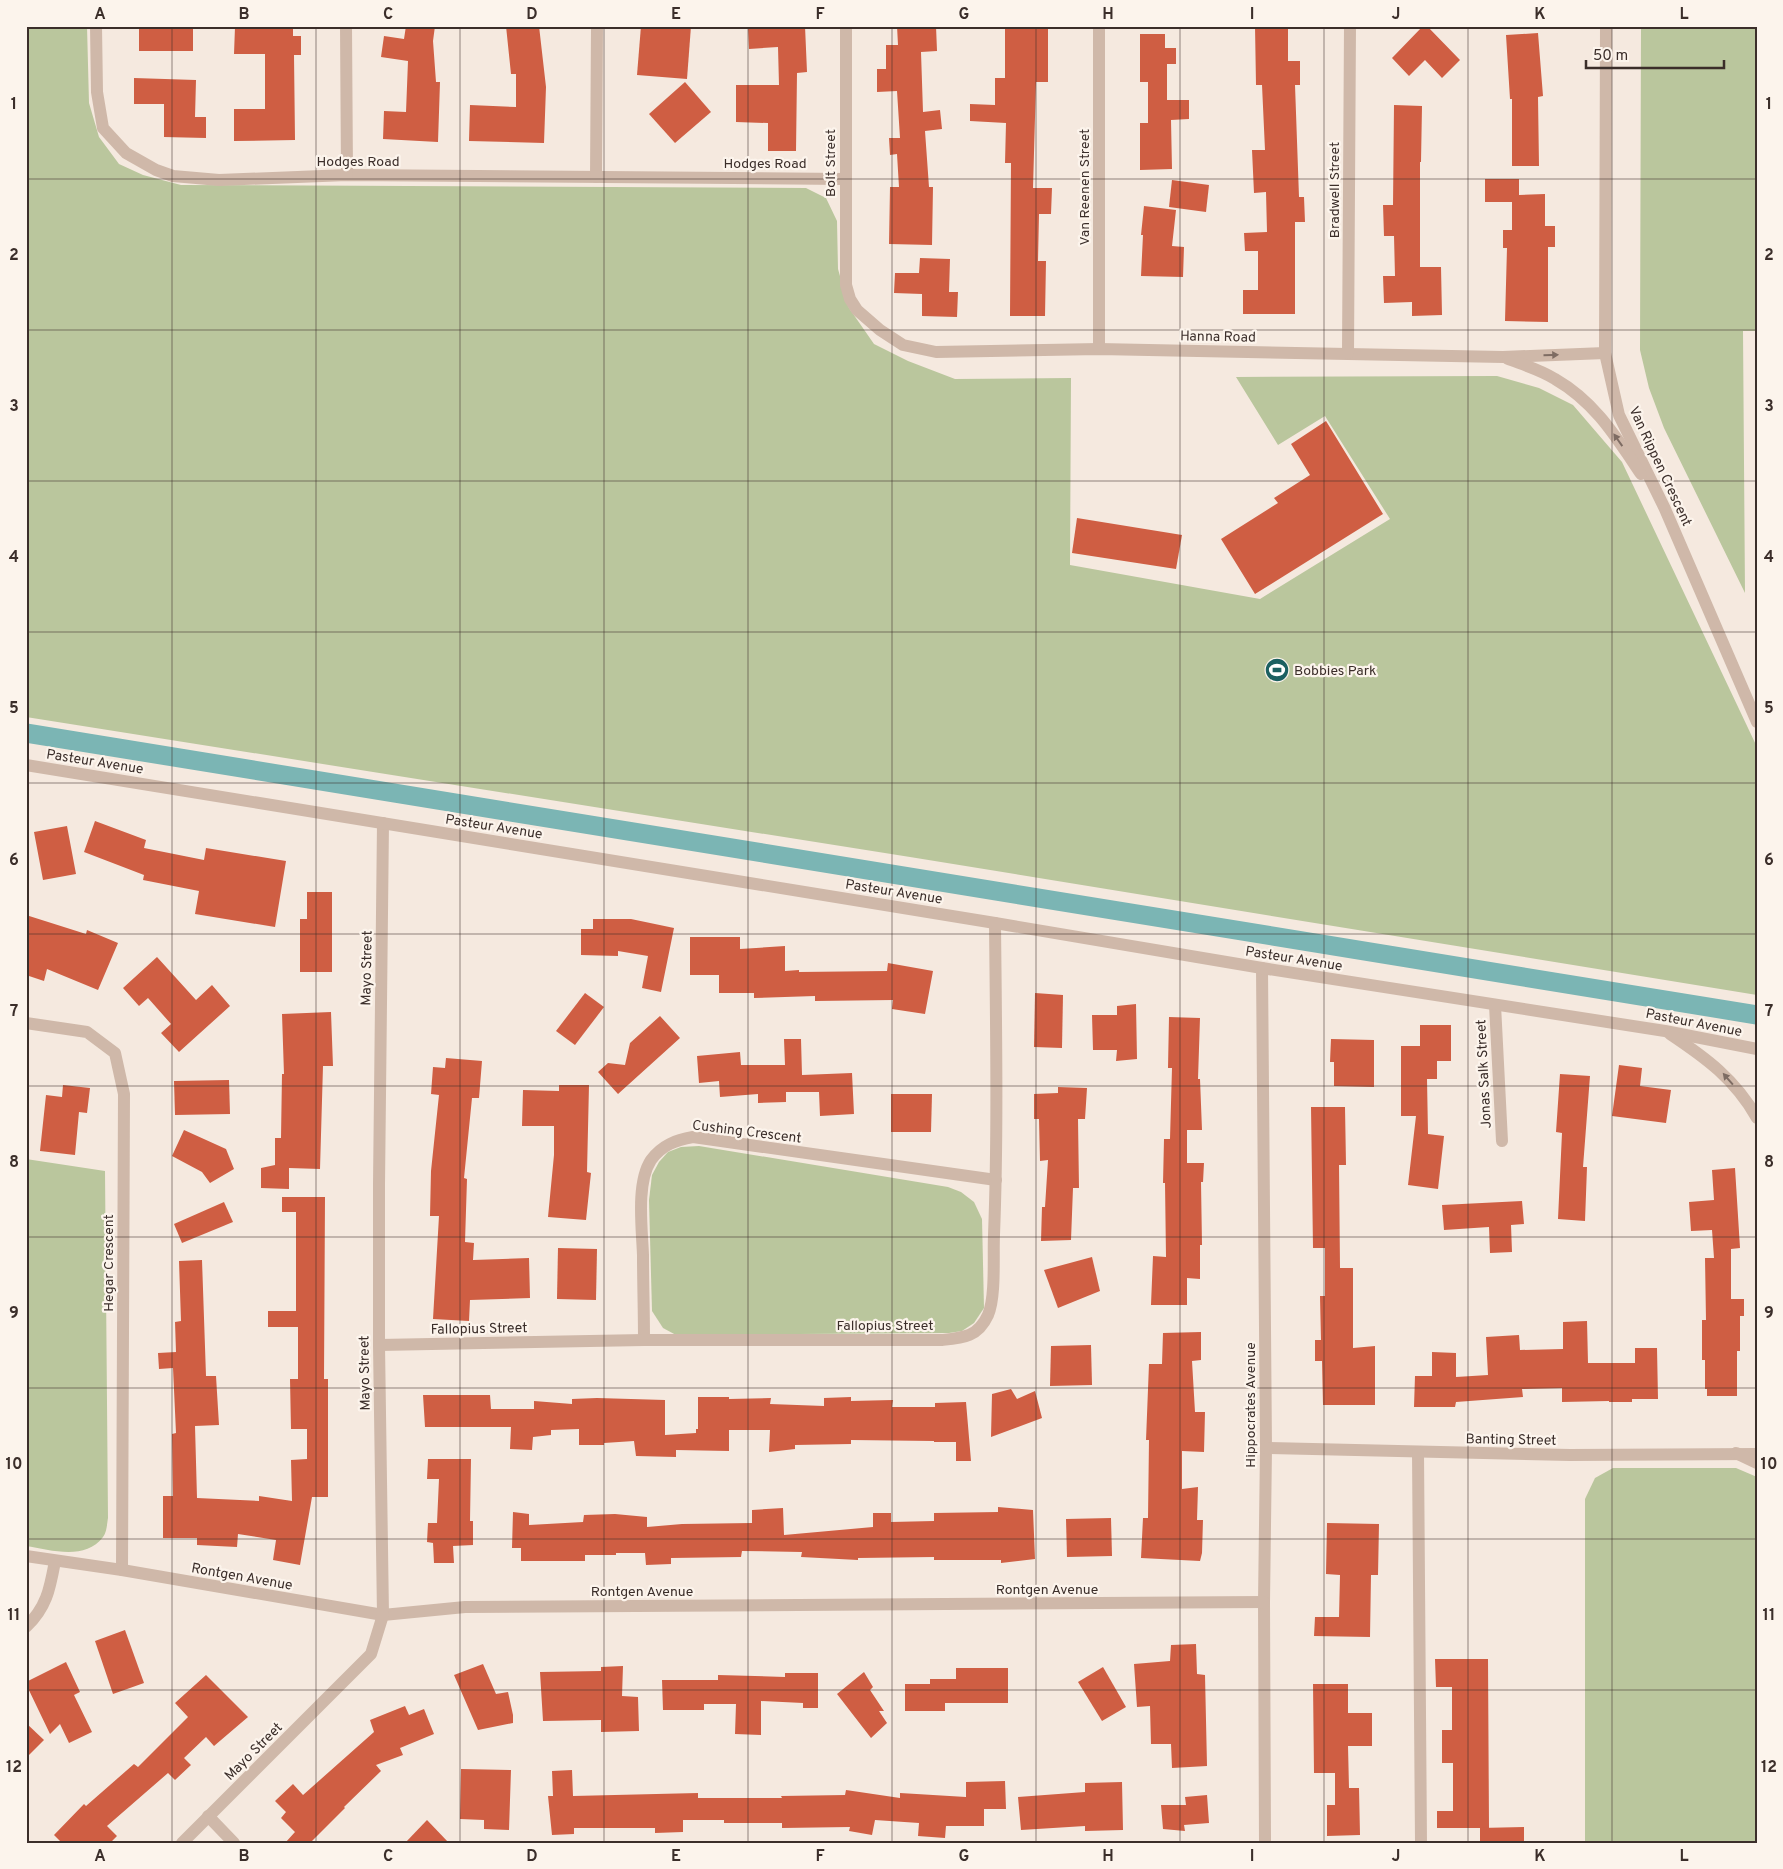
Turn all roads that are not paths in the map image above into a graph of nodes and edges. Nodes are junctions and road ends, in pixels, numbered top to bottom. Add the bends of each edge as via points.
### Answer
1 (96, 26) edge
2 (346, 26) edge
3 (597, 26) edge
4 (846, 26) edge
5 (1099, 26) edge
6 (1350, 26) edge
7 (1606, 26) edge
8 (347, 175) junction
9 (596, 177) junction
10 (845, 179) junction
11 (850, 299) joint
12 (1098, 348) junction
13 (1605, 352) junction
14 (1348, 353) junction
15 (1503, 357) junction
16 (1665, 508) junction
17 (1757, 722) edge
18 (26, 765) edge
19 (383, 823) junction
20 (995, 923) junction
21 (1262, 968) junction
22 (1495, 1005) junction
23 (26, 1023) edge
24 (1665, 1030) junction
25 (1757, 1049) edge
26 (1757, 1118) edge
27 (1502, 1141) dead end
28 (996, 1180) junction
29 (644, 1340) junction
30 (379, 1345) junction
31 (1266, 1448) junction
32 (1418, 1452) junction
33 (1736, 1453) junction
34 (1757, 1454) edge
35 (1757, 1463) edge
36 (26, 1556) edge
37 (55, 1560) junction
38 (122, 1570) junction
39 (1264, 1602) junction
40 (383, 1615) junction
41 (26, 1627) edge
42 (208, 1816) junction
43 (182, 1843) edge
44 (234, 1843) edge
45 (1265, 1843) edge
46 (1420, 1843) edge

1 - 8 street, Hodges Road via 98,92 103,128 126,153 156,170 189,178 219,180
2 - 8 street
3 - 9 street
4 - 10 street, Bolt Street
5 - 12 street, Van Reenen Street
6 - 14 street, Bradwell Street
7 - 13 street, Van Rippen Crescent
8 - 9 street, Hodges Road
9 - 10 street, Hodges Road
10 - 11 street, Bolt Street via 846,285
11 - 12 street, Hanna Road via 857,310 880,330 922,350
12 - 14 street, Hanna Road
15 -> 13 street, Hanna Road
13 - 16 street, Van Rippen Crescent via 1619,414
14 - 15 street, Hanna Road
16 -> 15 street via 1596,411 1554,378
16 - 17 street, Van Rippen Crescent
18 - 19 street, Pasteur Avenue
19 - 20 street, Pasteur Avenue
19 - 30 street, Mayo Street
20 - 21 street, Pasteur Avenue
20 - 28 street, Fallopius Street
21 - 22 street, Pasteur Avenue
21 - 31 street, Hippocrates Avenue
22 - 24 street, Pasteur Avenue
22 - 27 street, Jonas Salk Street
23 - 38 street, Hegar Crescent via 88,1032 114,1054 124,1094
24 - 25 street, Pasteur Avenue
26 -> 24 street via 1718,1068
28 - 29 street, Fallopius Street via 989,1313 982,1326 966,1338
28 - 29 street, Cushing Crescent via 693,1137 676,1140 661,1148 645,1176 642,1202
29 - 30 street, Fallopius Street
30 - 40 street, Mayo Street
31 - 32 street, Banting Street
31 - 39 street, Hippocrates Avenue
32 - 33 street, Banting Street via 1570,1455
32 - 46 street
33 - 34 street, Banting Street
33 - 35 street
36 - 37 street, Rontgen Avenue
37 - 38 street, Rontgen Avenue
37 - 41 street via 50,1592 37,1617
38 - 40 street, Rontgen Avenue
39 - 40 street, Rontgen Avenue via 465,1607
39 - 45 street, Hippocrates Avenue
40 - 42 street, Mayo Street via 371,1654
42 - 43 street, Mayo Street
42 - 44 street

